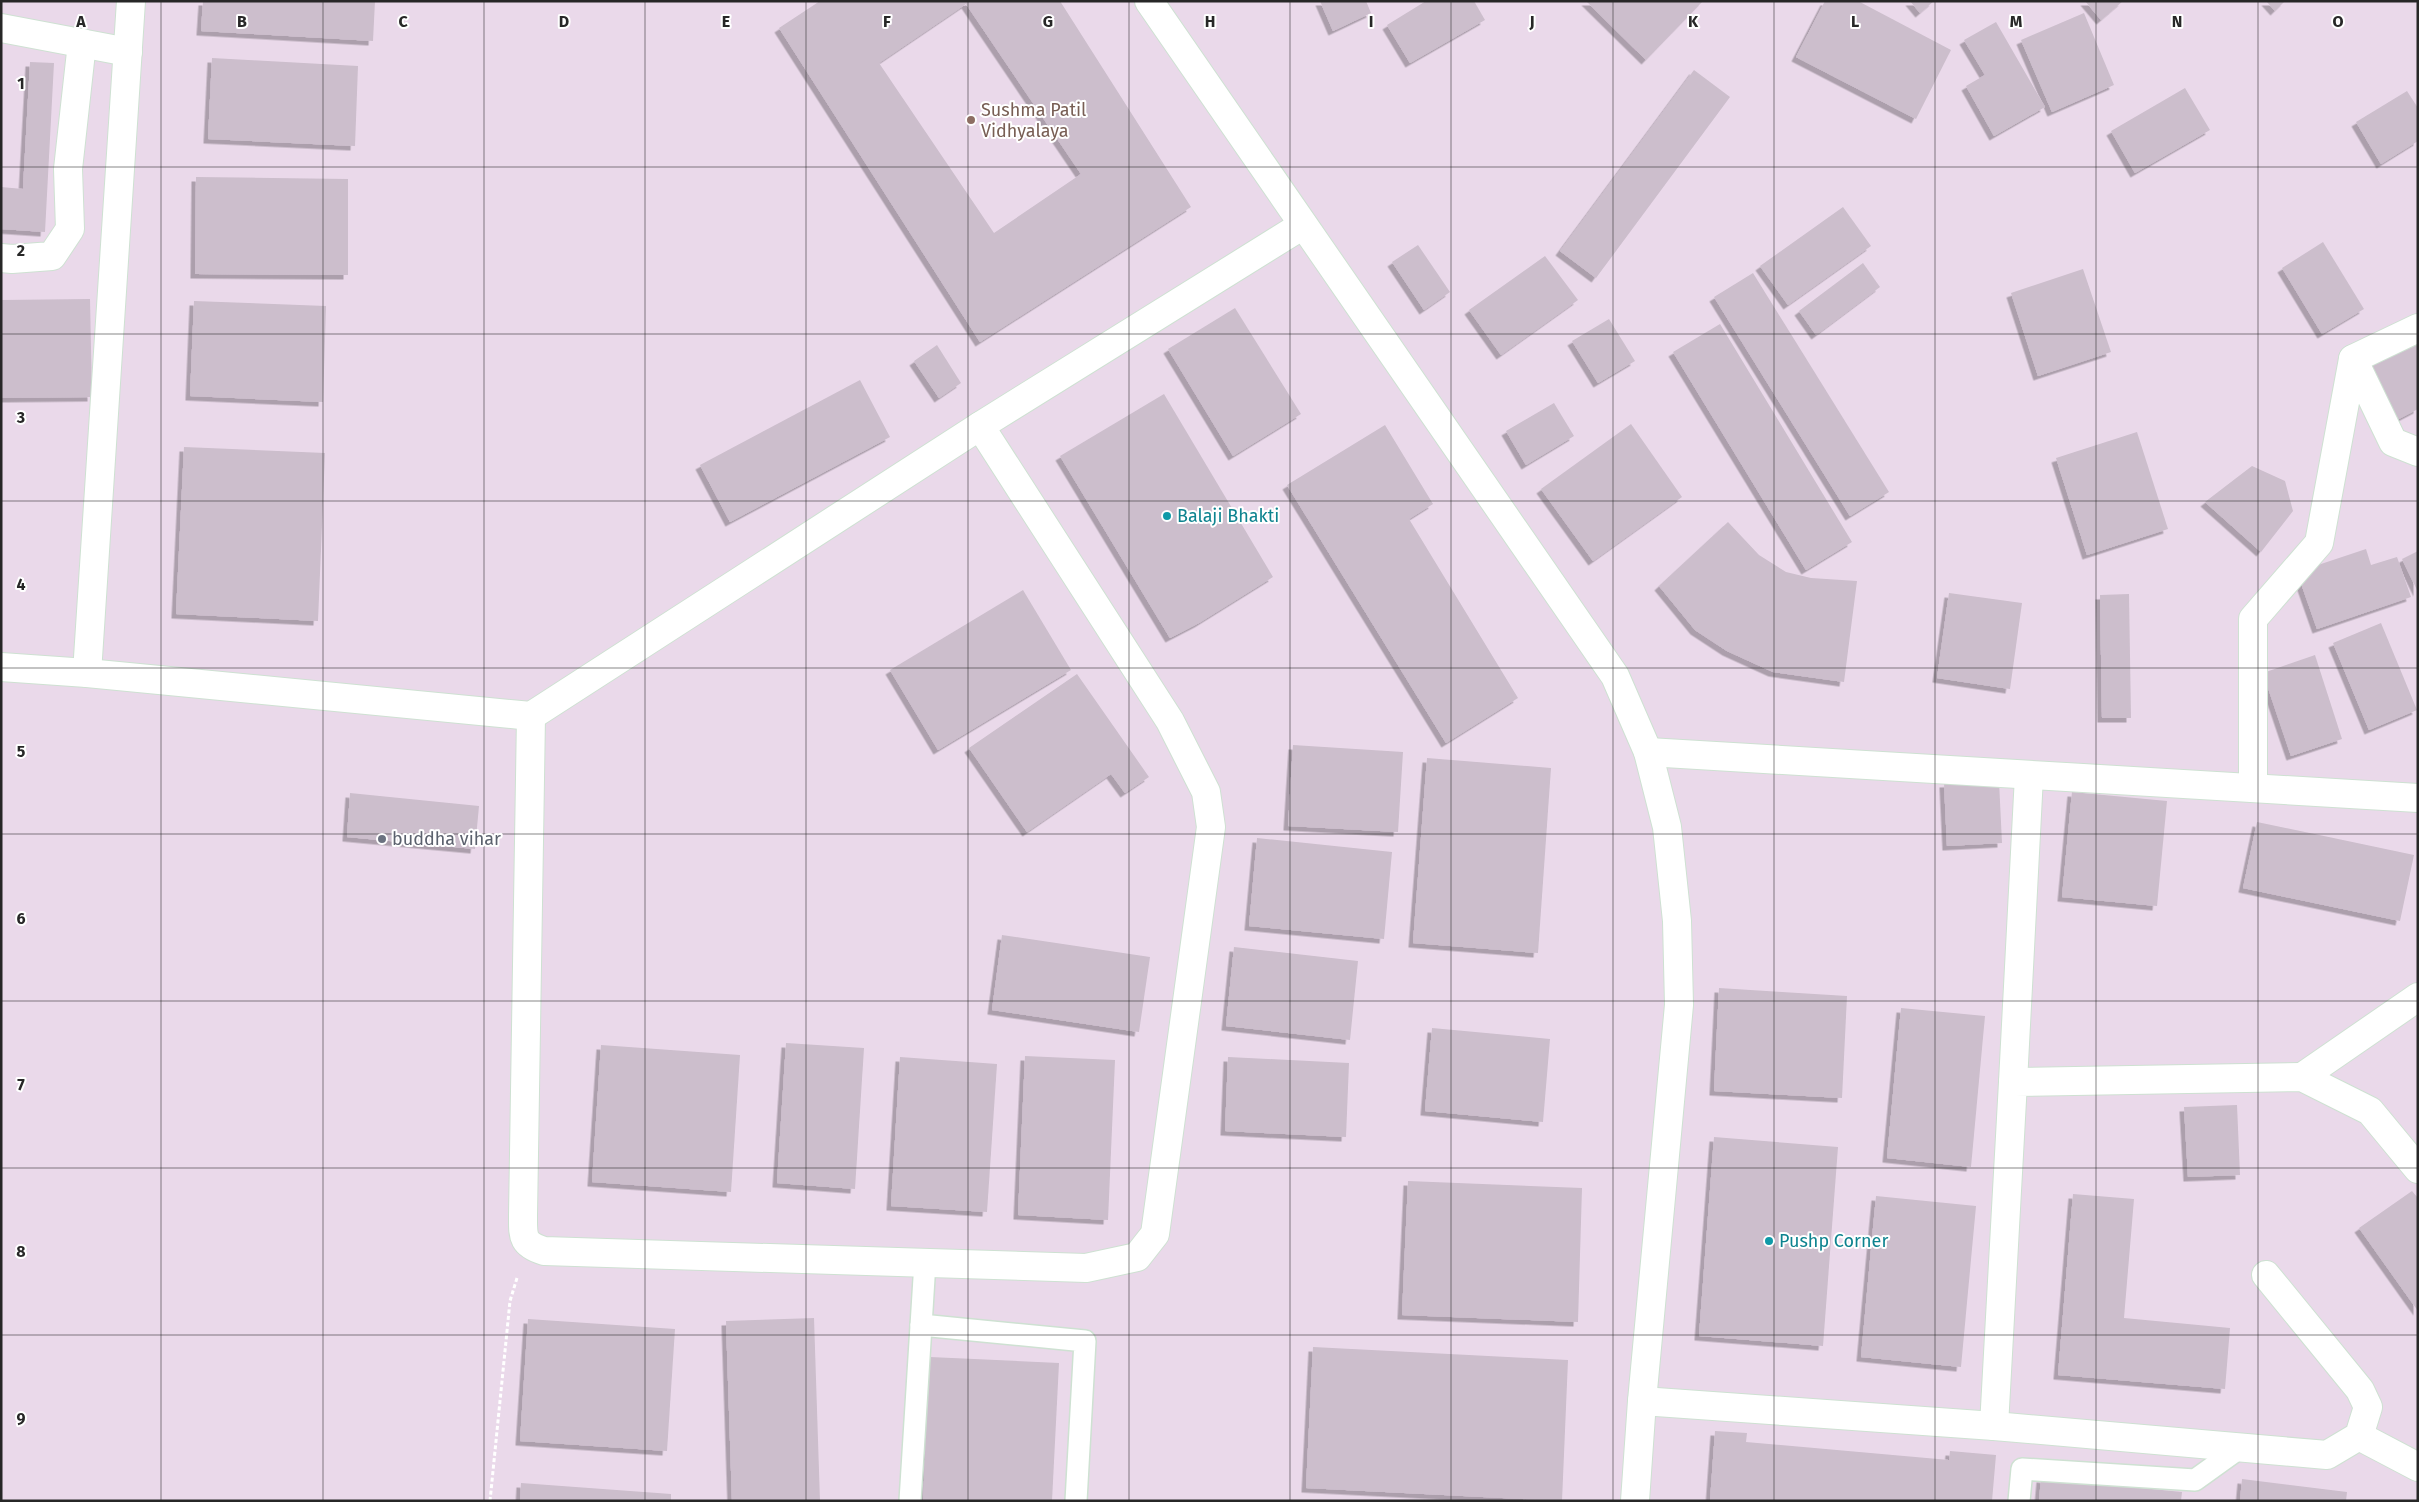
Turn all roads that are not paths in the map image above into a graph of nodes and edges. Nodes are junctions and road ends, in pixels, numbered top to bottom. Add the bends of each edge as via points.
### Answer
1 (131, 1) edge
2 (1149, 1) edge
3 (1, 28) edge
4 (82, 43) junction
5 (128, 52) junction
6 (1303, 225) junction
7 (1, 258) edge
8 (2418, 328) edge
9 (2353, 359) junction
10 (980, 426) junction
11 (2418, 452) edge
12 (1, 667) edge
13 (87, 673) junction
14 (531, 716) junction
15 (1648, 752) junction
16 (2029, 776) junction
17 (2253, 788) junction
18 (2418, 798) edge
19 (2418, 997) edge
20 (2302, 1077) junction
21 (2013, 1082) junction
22 (2418, 1169) edge
23 (925, 1262) junction
24 (2266, 1275) dead end
25 (921, 1325) junction
26 (1642, 1401) junction
27 (1994, 1426) junction
28 (2359, 1436) junction
29 (2241, 1447) junction
30 (2418, 1467) edge
31 (910, 1501) edge
32 (1076, 1501) edge
33 (1635, 1501) edge
34 (2019, 1501) edge

1 - 5 street
2 - 6 street
3 - 4 street
4 - 5 street
4 - 7 street via 68,169 70,229 52,256
5 - 13 street
6 - 10 street
6 - 15 street via 1616,676
8 - 9 street
9 - 11 street via 2394,442
9 - 17 street via 2319,543 2253,619
10 - 14 street
10 - 23 street via 1170,721 1206,792 1211,827 1156,1234 1137,1257 1086,1268
12 - 13 street
13 - 14 street
14 - 23 street via 523,1235 531,1246 544,1251
15 - 16 street
15 - 26 street via 1667,827 1677,921 1679,1005
16 - 17 street
16 - 21 street
17 - 18 street
19 - 20 street
20 - 21 street
20 - 22 street via 2370,1111
21 - 27 street
23 - 25 lane
24 - 28 street via 2360,1390 2368,1407
25 - 31 lane
25 - 32 lane via 1085,1341
26 - 27 street
26 - 33 street
27 - 29 street
28 - 29 street via 2327,1455
28 - 30 street
29 - 34 lane via 2195,1480 2022,1469

